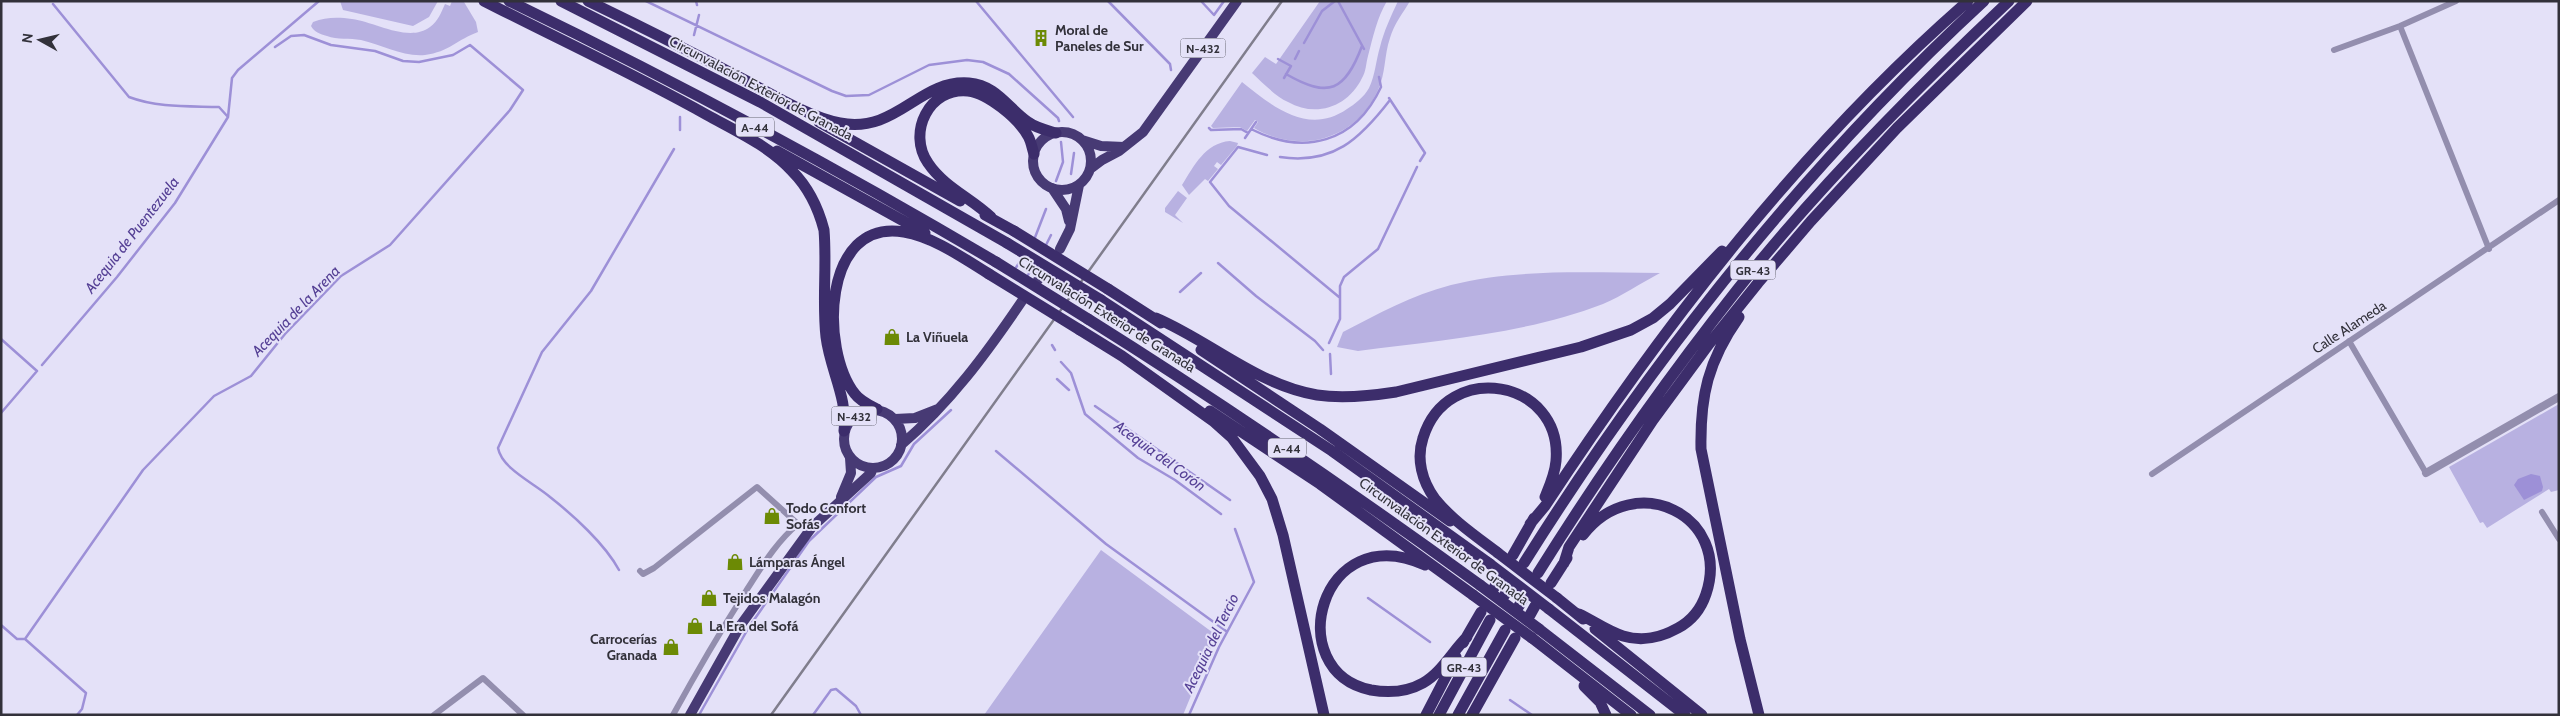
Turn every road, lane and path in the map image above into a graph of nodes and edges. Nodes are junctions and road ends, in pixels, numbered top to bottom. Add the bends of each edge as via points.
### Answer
1 (484, 1) edge
2 (509, 1) edge
3 (562, 1) edge
4 (588, 1) edge
5 (1237, 1) edge
6 (1968, 1) edge
7 (1984, 1) edge
8 (2009, 1) edge
9 (2027, 1) edge
10 (2456, 1) edge
11 (2400, 26) junction
12 (2334, 50) dead end
13 (792, 104) junction
14 (1056, 133) junction
15 (747, 137) junction
16 (1082, 140) junction
17 (1125, 147) junction
18 (1034, 154) junction
19 (1090, 169) junction
20 (1079, 185) junction
21 (1052, 188) junction
22 (2559, 200) edge
23 (1823, 211) junction
24 (991, 217) junction
25 (1758, 218) junction
26 (1070, 229) junction
27 (944, 247) junction
28 (1060, 249) dead end
29 (2489, 249) junction
30 (1044, 270) dead end
31 (1038, 280) dead end
32 (1022, 301) dead end
33 (1156, 318) junction
34 (2349, 341) junction
35 (1122, 356) junction
36 (2559, 397) edge
37 (941, 407) junction
38 (876, 409) junction
39 (895, 419) junction
40 (844, 431) junction
41 (901, 445) junction
42 (850, 458) junction
43 (873, 468) junction
44 (2426, 473) joint
45 (2152, 474) dead end
46 (840, 500) junction
47 (2542, 512) dead end
48 (798, 524) junction
49 (1530, 524) junction
50 (812, 527) junction
51 (1466, 530) junction
52 (2559, 539) edge
53 (1513, 555) dead end
54 (1524, 563) dead end
55 (1564, 563) junction
56 (640, 571) dead end
57 (1538, 574) dead end
58 (1454, 580) junction
59 (1551, 583) dead end
60 (1477, 590) junction
61 (1481, 612) dead end
62 (1579, 614) junction
63 (1490, 620) dead end
64 (1505, 630) dead end
65 (1536, 633) junction
66 (1467, 636) junction
67 (1515, 638) dead end
68 (1564, 662) junction
69 (1491, 680) junction
70 (434, 715) edge
71 (523, 715) edge
72 (673, 715) edge
73 (690, 715) edge
74 (1324, 715) edge
75 (1426, 715) edge
76 (1439, 715) edge
77 (1458, 715) edge
78 (1472, 715) edge
79 (1479, 715) edge
80 (1606, 715) edge
81 (1631, 715) edge
82 (1650, 715) edge
83 (1685, 715) edge
84 (1702, 715) edge
85 (1759, 715) edge

1 - 15 highway via 644,80
2 - 60 highway, Circunvalación Exterior de Granada / A-44, bridge via 640,65 806,153 996,262 1204,392 1325,474
3 - 83 highway, Circunvalación Exterior de Granada / A-44, bridge via 760,102 1101,300 1332,451 1490,564
4 - 13 highway
5 - 17 highway, N-432 via 1143,132
6 - 25 highway via 1882,82
7 - 54 highway, GR-43 via 1833,151 1730,271 1622,413
8 - 57 highway, GR-43 via 1868,140 1763,258 1631,432
9 - 23 highway via 1897,128
10 - 11 street
11 - 12 street
11 - 29 street
13 - 14 highway via 837,122 864,125 892,115 935,89 971,83 994,91 1032,124
13 - 24 highway
14 - 16 highway via 1072,134
14 - 18 highway via 1043,139
15 - 27 highway via 853,192
15 - 40 highway via 792,170 819,212 826,253 827,340 844,400
16 - 17 highway via 1102,146
16 - 19 highway via 1090,155
17 - 19 highway, N-432
18 - 21 highway via 1036,173 1044,184
18 - 24 highway via 1028,135 1021,127 1001,107 979,94 968,91 953,93 929,107 919,130 922,153 940,178
19 - 20 highway, N-432
20 - 21 highway via 1062,190
20 - 26 highway, N-432
21 - 26 highway via 1066,209
22 - 29 street, Calle Alameda
23 - 55 highway via 1799,235 1709,344 1613,479 1569,547
23 - 85 highway via 1738,318 1723,342 1711,366 1700,419 1706,481
24 - 33 highway, bridge
25 - 33 highway via 1743,229 1670,304 1631,330 1581,347 1396,392 1342,397 1296,390 1248,370
25 - 49 highway via 1655,347
26 - 28 highway, N-432
27 - 35 highway, bridge
27 - 38 highway via 904,232 879,233 854,247 840,268 834,298 838,357 856,396
29 - 34 street, Calle Alameda
30 - 31 highway
32 - 37 highway, N-432 via 987,354
33 - 51 highway
34 - 44 street
34 - 45 street, Calle Alameda
35 - 58 highway via 1320,484
35 - 74 highway via 1232,438 1260,476 1272,499 1283,535
36 - 44 street
37 - 39 highway, N-432 via 915,418
37 - 41 highway, N-432
38 - 39 highway, N-432
38 - 40 highway, N-432 via 853,416
39 - 41 highway, N-432 via 900,427
40 - 42 highway, N-432
41 - 43 highway, N-432 via 891,462
42 - 43 highway via 857,464
42 - 46 highway, N-432 via 849,480
43 - 46 highway, N-432
46 - 50 highway, N-432
47 - 52 street
48 - 50 street
48 - 56 street via 756,487 654,568 643,574
48 - 72 street via 762,567 706,654
49 - 51 highway via 1552,479 1556,447 1552,432 1545,416 1523,396 1496,387 1482,387 1456,396 1443,405 1426,428 1421,444 1420,460 1428,487 1436,500
49 - 53 highway
50 - 73 highway, N-432 via 740,626
51 - 62 highway, bridge
55 - 59 highway
55 - 62 highway via 1582,535 1598,519 1612,509 1638,503 1666,506 1679,513 1701,536 1708,552 1711,569 1704,601 1694,615 1667,634 1654,638 1624,636
58 - 60 highway
58 - 66 highway via 1410,559 1396,556 1382,556 1356,564 1332,584 1325,597 1321,610 1322,642 1328,657 1345,677 1367,689 1395,692 1434,675
60 - 65 highway, Circunvalación Exterior de Granada / A-44, bridge
61 - 66 highway
62 - 84 highway
63 - 76 highway, GR-43
64 - 77 highway, GR-43
65 - 68 highway
65 - 82 highway, Circunvalación Exterior de Granada / A-44
66 - 75 highway
67 - 69 highway
68 - 80 highway via 1600,702
68 - 81 highway
69 - 78 highway
69 - 79 highway
70 - 71 street via 483,678

